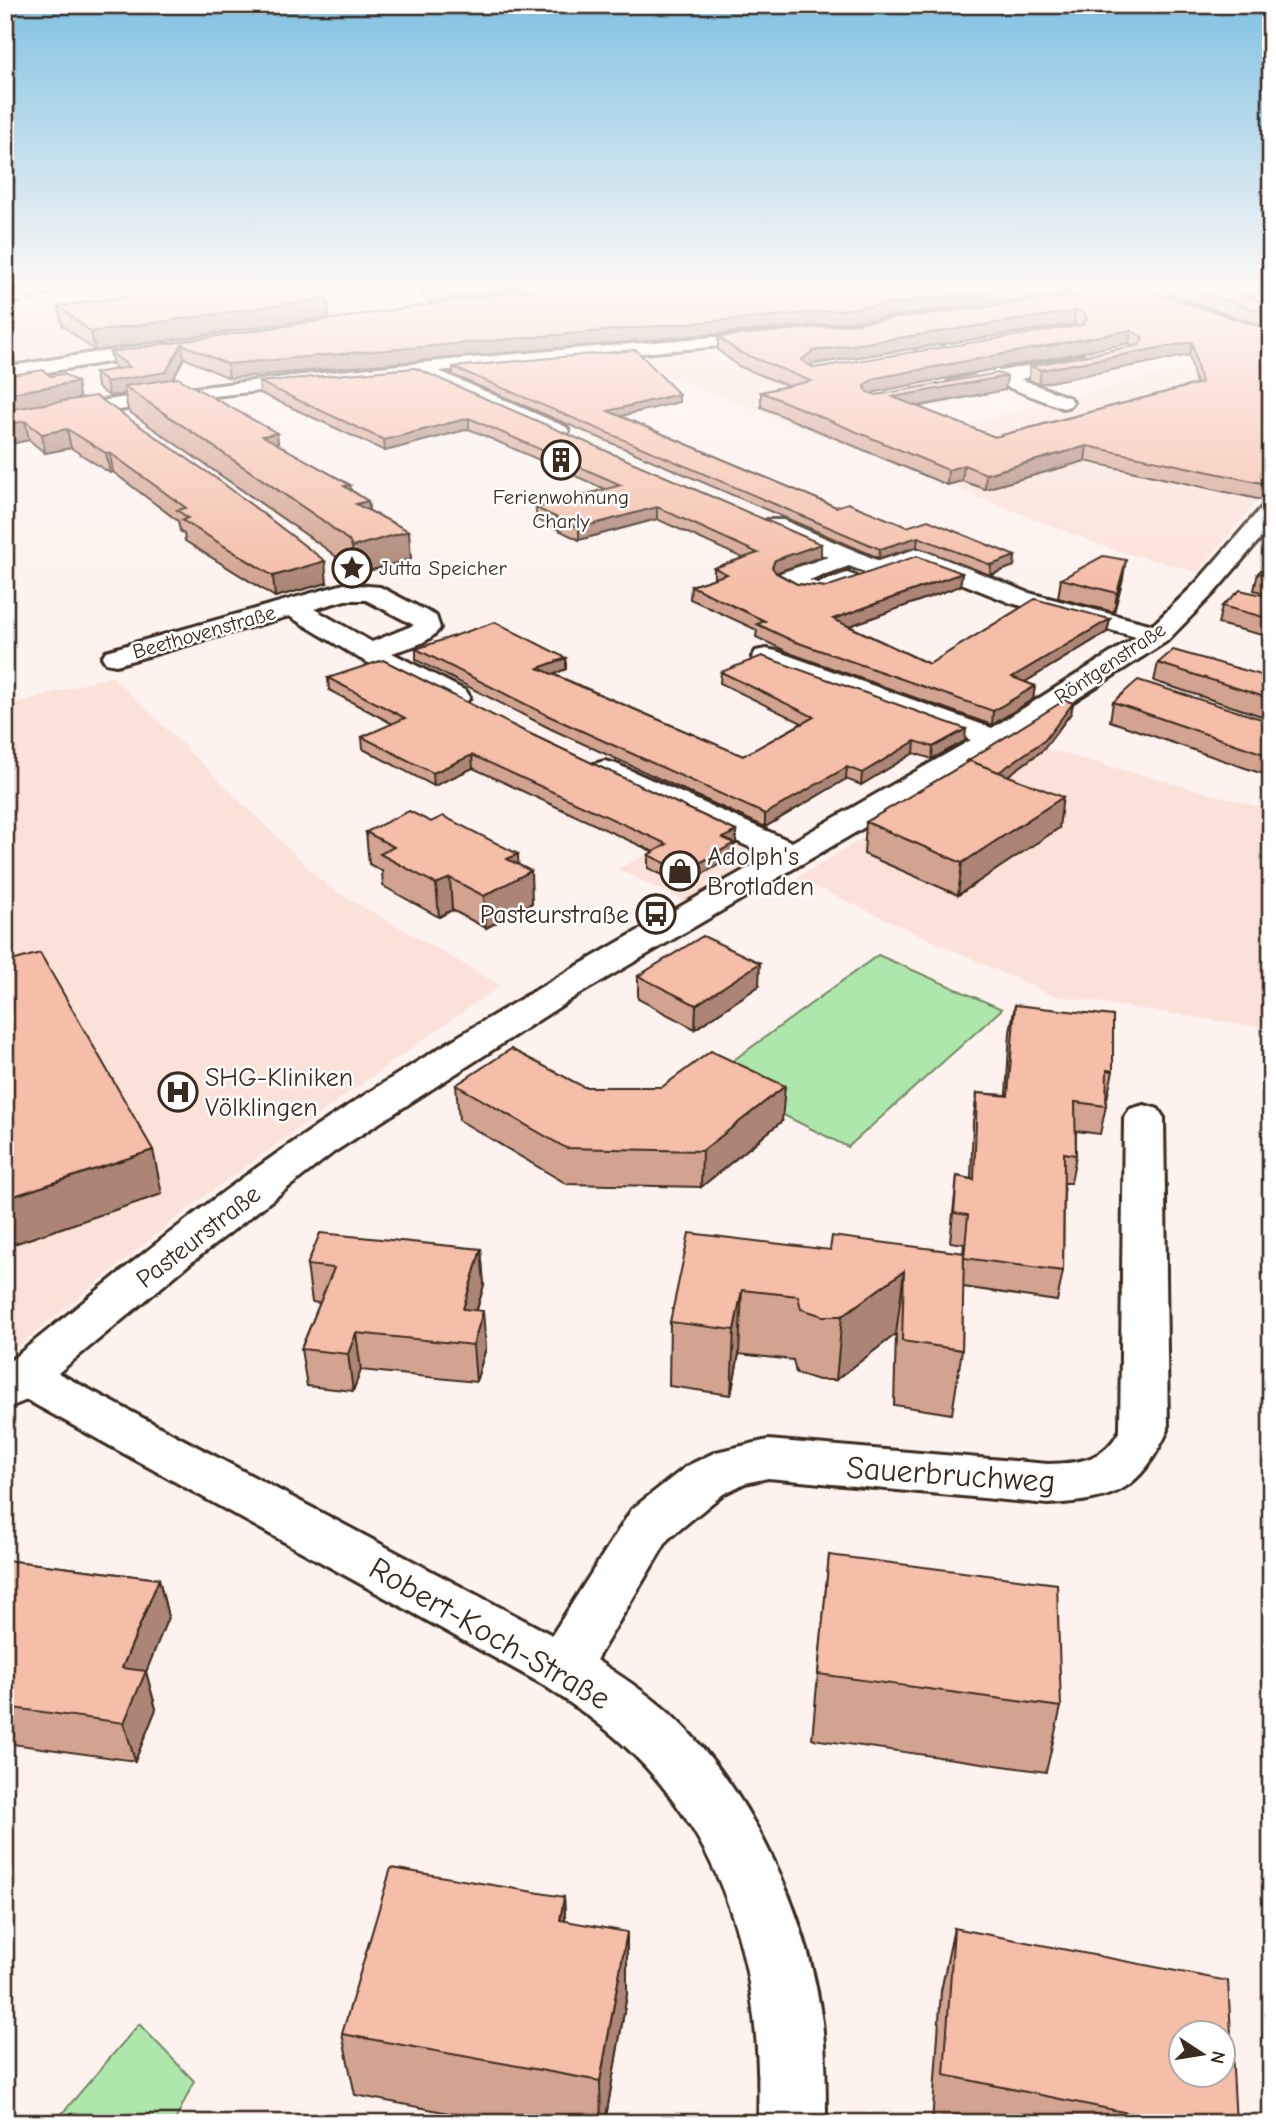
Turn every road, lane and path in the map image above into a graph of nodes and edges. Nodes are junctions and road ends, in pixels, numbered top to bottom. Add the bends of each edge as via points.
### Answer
1 (76, 386) edge
2 (230, 386) edge
3 (457, 386) edge
4 (951, 386) edge
5 (1022, 386) edge
6 (943, 388) edge
7 (1063, 402) dead end
8 (100, 404) junction
9 (5, 422) edge
10 (127, 422) edge
11 (585, 442) edge
12 (1269, 515) edge
13 (761, 519) edge
14 (849, 558) junction
15 (331, 569) dead end
16 (878, 570) junction
17 (344, 592) junction
18 (292, 607) junction
19 (1158, 635) junction
20 (369, 652) junction
21 (116, 657) dead end
22 (766, 657) edge
23 (480, 709) edge
24 (995, 738) junction
25 (584, 761) edge
26 (794, 855) junction
27 (1144, 1118) dead end
28 (14, 1384) edge
29 (562, 1667) junction
30 (792, 2123) edge

1 - 8 street
2 - 8 street
3 - 11 street
4 - 6 street
5 - 7 street
8 - 9 street
8 - 10 street
12 - 19 street, Röntgenstraße via 1219,592
13 - 14 street
14 - 16 street
14 - 16 street via 786,579 816,592
15 - 17 street via 341,576
16 - 19 street via 916,556 1020,598
17 - 18 street, Beethovenstraße
17 - 20 street, Beethovenstraße via 371,592 427,622 427,628 415,636
18 - 20 street, Beethovenstraße
18 - 21 street, Beethovenstraße
19 - 24 street, Röntgenstraße via 1111,679
20 - 23 street, Beethovenstraße
22 - 24 street
24 - 26 street, Röntgenstraße
25 - 26 street
26 - 28 street, Pasteurstraße via 563,988 320,1143 173,1254
27 - 29 street, Sauerbruchweg via 1144,1430 1135,1452 1115,1471 1083,1482 1048,1485 768,1459 734,1466 705,1480 650,1524
28 - 29 street, Robert-Koch-Straße
29 - 30 street, Robert-Koch-Straße via 658,1739 720,1817 772,1938 787,2009 794,2085

